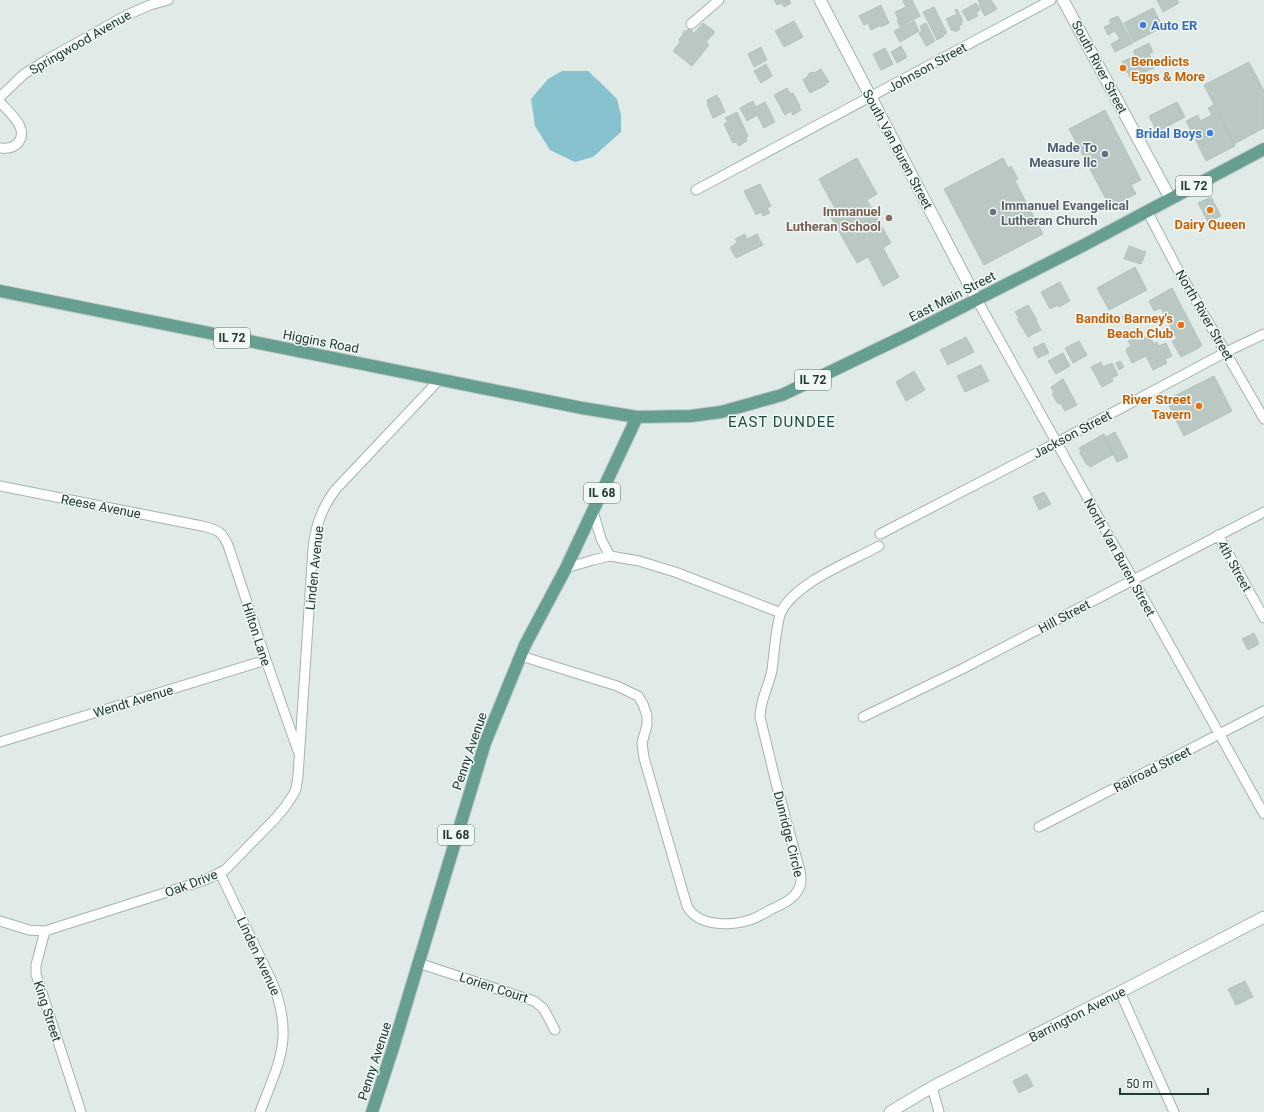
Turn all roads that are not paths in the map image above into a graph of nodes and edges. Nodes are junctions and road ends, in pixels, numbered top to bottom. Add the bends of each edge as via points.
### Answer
1 (168, 0) edge
2 (719, 0) edge
3 (820, 0) edge
4 (1051, 0) edge
5 (1064, 0) edge
6 (149, 2) edge
7 (691, 24) dead end
8 (0, 97) edge
9 (870, 97) junction
10 (0, 102) edge
11 (0, 148) edge
12 (1264, 149) edge
13 (696, 190) dead end
14 (1170, 198) junction
15 (1147, 211) junction
16 (0, 291) edge
17 (976, 298) junction
18 (1264, 334) edge
19 (1226, 352) junction
20 (440, 379) junction
21 (637, 417) junction
22 (1264, 419) edge
23 (1056, 443) junction
24 (0, 486) edge
25 (593, 511) junction
26 (1264, 512) edge
27 (202, 526) joint
28 (880, 534) dead end
29 (1218, 535) junction
30 (879, 546) dead end
31 (610, 556) junction
32 (566, 568) junction
33 (1133, 580) junction
34 (781, 613) junction
35 (1264, 618) edge
36 (521, 656) junction
37 (266, 660) junction
38 (1264, 711) edge
39 (863, 717) dead end
40 (1220, 734) junction
41 (0, 742) edge
42 (299, 755) junction
43 (1264, 814) edge
44 (1039, 828) dead end
45 (220, 873) junction
46 (1264, 917) edge
47 (0, 921) edge
48 (45, 931) junction
49 (418, 963) junction
50 (1120, 992) junction
51 (555, 1030) dead end
52 (932, 1087) junction
53 (81, 1112) edge
54 (260, 1112) edge
55 (372, 1112) edge
56 (890, 1112) edge
57 (938, 1112) edge
58 (1174, 1112) edge

1 - 6 street, Springwood Avenue
2 - 7 street
3 - 9 street, South Van Buren Street
4 - 9 street, Johnson Street
5 - 14 street, South River Street
6 - 8 street, Springwood Avenue via 42,62 24,74
9 - 13 street, Johnson Street
9 - 17 street, South Van Buren Street
10 - 11 street via 18,122 22,131 16,145 7,149
12 - 14 main road, East Main Street / IL 72
14 - 15 main road, East Main Street / IL 72
15 - 17 main road, East Main Street / IL 72
15 - 19 street, North River Street
16 - 20 main road, Higgins Road / IL 72
17 - 21 main road, East Main Street / IL 72 via 782,395 708,414
17 - 23 street, North Van Buren Street
18 - 19 street, Jackson Street
19 - 22 street, North River Street
19 - 23 street, Jackson Street
20 - 21 main road, Higgins Road / IL 72
20 - 42 street, Linden Avenue via 336,488 319,518 313,549
21 - 25 main road, Penny Avenue / IL 68
23 - 28 street, Jackson Street
23 - 33 street, North Van Buren Street
24 - 27 street, Reese Avenue
25 - 31 street via 601,539
25 - 32 main road, Penny Avenue / IL 68
26 - 29 street, Hill Street
27 - 37 street, Hilton Lane via 218,530 226,540
29 - 33 street, Hill Street
29 - 35 street, 4th Street
30 - 34 street via 807,584
31 - 32 street
31 - 34 street via 663,568
32 - 36 main road, Penny Avenue / IL 68
33 - 39 street, Hill Street
33 - 40 street, North Van Buren Street
34 - 36 street, Dunridge Circle via 771,674 760,707 760,717 801,882 795,895 785,903 756,918 740,922 710,922 694,915 687,906 644,758 642,743 647,716 638,696 617,686
36 - 49 main road, Penny Avenue / IL 68 via 482,750
37 - 41 street, Wendt Avenue
37 - 42 street, Hilton Lane
38 - 40 street, Railroad Street
40 - 43 street, North Van Buren Street
40 - 44 street, Railroad Street
42 - 45 street, Oak Drive via 297,786 288,804
45 - 48 street, Oak Drive
45 - 54 street, Linden Avenue via 273,984 283,1017 282,1051
46 - 50 street, Barrington Avenue
47 - 48 street via 29,930
48 - 53 street, King Street via 36,964 36,974
49 - 51 street, Lorien Court via 534,1001 543,1008
49 - 55 main road, Penny Avenue / IL 68
50 - 52 street, Barrington Avenue
50 - 58 street
52 - 56 street, Barrington Avenue
52 - 57 street

